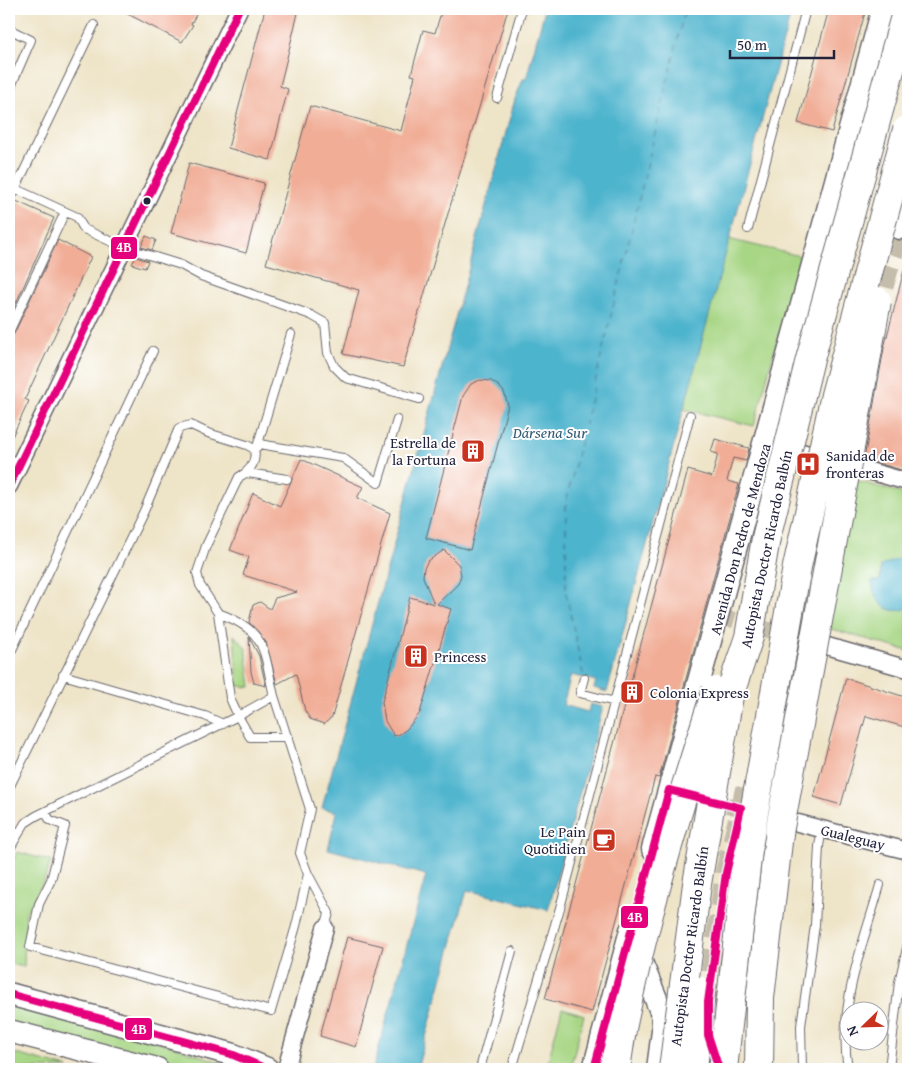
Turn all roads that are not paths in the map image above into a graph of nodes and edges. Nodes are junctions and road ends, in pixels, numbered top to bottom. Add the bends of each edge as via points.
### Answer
1 (239, 9) edge
2 (522, 9) edge
3 (806, 9) edge
4 (883, 9) edge
5 (907, 9) edge
6 (94, 25) dead end
7 (9, 29) edge
8 (9, 91) edge
9 (497, 98) dead end
10 (908, 128) edge
11 (12, 188) edge
12 (908, 200) edge
13 (9, 202) edge
14 (65, 212) junction
15 (748, 229) dead end
16 (904, 230) tunnel mouth
17 (123, 247) junction
18 (9, 332) edge
19 (290, 334) dead end
20 (153, 351) dead end
21 (419, 399) dead end
22 (690, 415) dead end
23 (397, 420) dead end
24 (766, 442) junction
25 (259, 444) junction
26 (255, 454) junction
27 (246, 473) junction
28 (287, 479) dead end
29 (908, 482) edge
30 (9, 486) edge
31 (766, 538) junction
32 (218, 613) junction
33 (749, 638) junction
34 (827, 646) tunnel mouth
35 (9, 656) edge
36 (908, 669) edge
37 (64, 675) junction
38 (584, 678) dead end
39 (274, 696) junction
40 (615, 702) junction
41 (238, 716) junction
42 (223, 724) junction
43 (288, 737) junction
44 (9, 788) edge
45 (46, 812) junction
46 (789, 828) junction
47 (9, 829) edge
48 (822, 829) junction
49 (18, 833) junction
50 (9, 850) edge
51 (908, 851) edge
52 (308, 874) junction
53 (880, 885) dead end
54 (325, 928) joint
55 (630, 935) junction
56 (908, 944) edge
57 (512, 951) dead end
58 (9, 994) edge
59 (9, 1031) edge
60 (157, 1069) edge
61 (267, 1069) edge
62 (286, 1069) edge
63 (480, 1069) edge
64 (512, 1069) edge
65 (594, 1069) edge
66 (616, 1069) edge
67 (658, 1069) edge
68 (673, 1069) edge
69 (693, 1069) edge
70 (723, 1069) edge
71 (759, 1069) edge
72 (802, 1069) edge
73 (848, 1069) edge
74 (890, 1069) edge

1 - 17 street
2 - 9 lane
3 - 15 lane
4 - 24 main road, Avenida Don Pedro de Mendoza
5 - 31 highway, Autopista Doctor Ricardo Balbín, bridge via 812,354
6 - 11 lane
7 - 8 lane via 31,40
10 - 46 highway, bridge
10 - 70 highway, bridge via 835,395 797,567 749,841
11 - 13 lane
11 - 14 lane
12 - 16 main road
14 - 17 lane via 77,217 84,229
14 - 18 lane
17 - 21 lane via 181,265 201,276 325,323 328,353 334,366 346,378
17 - 30 street
19 - 25 lane
20 - 35 lane
22 - 40 lane
23 - 25 lane via 378,483 343,458
24 - 29 street
24 - 55 main road, Avenida Don Pedro de Mendoza
25 - 26 lane
26 - 27 lane
26 - 37 lane via 247,444 191,425 180,428 144,511
27 - 28 lane
27 - 32 lane via 239,476 198,567 200,585
31 - 33 highway, Autopista Doctor Ricardo Balbín, bridge
31 - 66 highway, bridge via 688,778 631,982
32 - 39 lane via 249,628 265,648
32 - 41 lane via 230,698
33 - 68 highway, Autopista Doctor Ricardo Balbín, bridge via 729,696 708,809
33 - 69 highway, bridge via 711,896
34 - 36 street
37 - 42 lane
37 - 44 lane
38 - 40 lane via 580,692
39 - 41 lane
39 - 43 lane
40 - 64 lane via 560,908
41 - 42 lane
41 - 43 lane via 250,737
42 - 45 lane
43 - 52 lane via 310,809 300,853
45 - 49 lane via 25,823
45 - 52 lane via 50,820 65,826 51,880 39,904 30,947 271,1011
46 - 48 street, Gualeguay
46 - 71 highway via 760,998
47 - 49 lane
48 - 51 street, Gualeguay
48 - 72 lane via 815,925 801,1026
49 - 50 lane
52 - 54 lane via 329,913
53 - 73 lane via 846,1005
54 - 62 street
55 - 65 main road, Avenida Don Pedro de Mendoza
55 - 67 main road via 663,1016
56 - 74 lane via 899,982
57 - 63 lane
58 - 61 main road via 232,1054
59 - 60 main road

